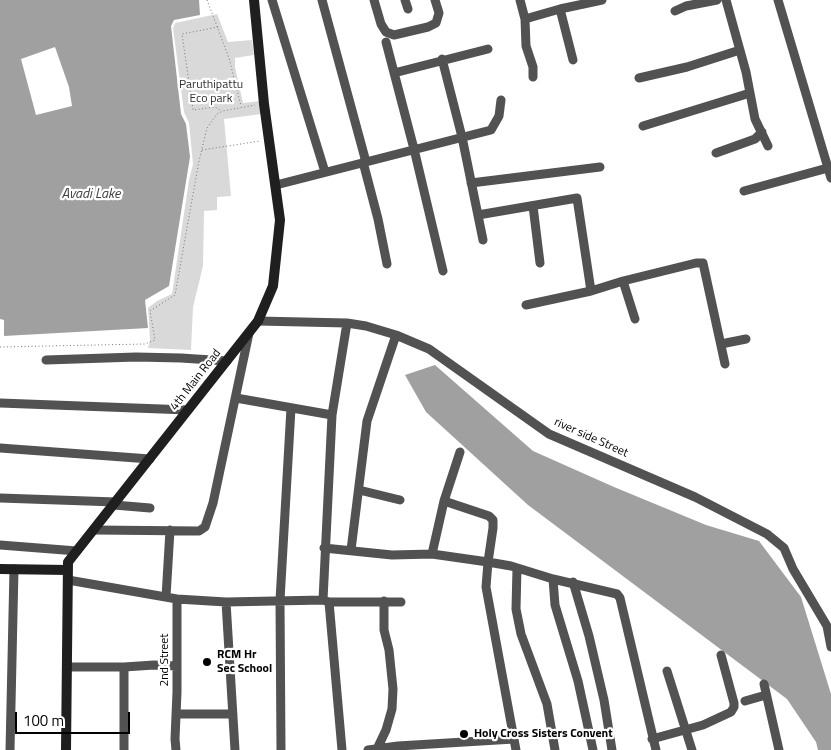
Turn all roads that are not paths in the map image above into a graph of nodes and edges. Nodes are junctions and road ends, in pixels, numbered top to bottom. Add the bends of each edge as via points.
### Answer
1 (254, 0) edge
2 (272, 0) edge
3 (322, 0) edge
4 (374, 0) edge
5 (405, 0) edge
6 (435, 0) edge
7 (520, 0) edge
8 (602, 0) edge
9 (717, 0) edge
10 (726, 0) edge
11 (778, 0) edge
12 (592, 1) edge
13 (408, 9) dead end
14 (560, 9) junction
15 (676, 11) dead end
16 (525, 19) junction
17 (386, 42) dead end
18 (488, 49) dead end
19 (740, 50) junction
20 (442, 60) junction
21 (574, 60) dead end
22 (394, 73) junction
23 (533, 77) dead end
24 (639, 78) dead end
25 (750, 94) junction
26 (501, 100) dead end
27 (643, 126) dead end
28 (762, 132) junction
29 (462, 137) junction
30 (768, 146) dead end
31 (414, 149) junction
32 (716, 152) dead end
33 (364, 162) junction
34 (600, 167) dead end
35 (830, 168) edge
36 (325, 172) junction
37 (831, 178) edge
38 (471, 183) junction
39 (276, 185) junction
40 (744, 191) dead end
41 (533, 206) junction
42 (478, 215) junction
43 (483, 240) dead end
44 (387, 264) dead end
45 (540, 264) dead end
46 (443, 270) dead end
47 (623, 281) junction
48 (591, 291) junction
49 (526, 305) dead end
50 (635, 319) dead end
51 (258, 321) junction
52 (347, 323) junction
53 (249, 333) junction
54 (396, 335) junction
55 (746, 339) dead end
56 (721, 344) junction
57 (46, 360) dead end
58 (227, 361) junction
59 (725, 364) dead end
60 (236, 398) junction
61 (0, 403) edge
62 (291, 408) junction
63 (188, 410) junction
64 (332, 415) junction
65 (0, 448) edge
66 (460, 452) dead end
67 (150, 458) junction
68 (358, 490) junction
69 (0, 498) edge
70 (400, 500) dead end
71 (444, 501) junction
72 (115, 503) junction
73 (150, 508) dead end
74 (94, 530) junction
75 (170, 530) junction
76 (0, 545) edge
77 (324, 548) junction
78 (351, 550) junction
79 (77, 551) junction
80 (432, 554) junction
81 (488, 562) junction
82 (517, 568) junction
83 (0, 569) edge
84 (14, 569) junction
85 (68, 575) junction
86 (554, 579) junction
87 (573, 582) junction
88 (166, 597) junction
89 (177, 599) junction
90 (280, 600) junction
91 (326, 601) junction
92 (384, 601) junction
93 (226, 602) junction
94 (401, 602) dead end
95 (831, 647) edge
96 (721, 655) dead end
97 (177, 666) junction
98 (67, 667) junction
99 (124, 667) junction
100 (667, 671) dead end
101 (764, 684) dead end
102 (766, 695) junction
103 (745, 701) dead end
104 (176, 714) junction
105 (233, 714) junction
106 (687, 730) junction
107 (652, 739) junction
108 (514, 740) junction
109 (478, 746) edge
110 (445, 747) edge
111 (398, 748) edge
112 (372, 749) edge
113 (10, 750) edge
114 (66, 750) edge
115 (124, 750) edge
116 (176, 750) edge
117 (235, 750) edge
118 (281, 750) edge
119 (342, 750) edge
120 (516, 750) edge
121 (554, 750) edge
122 (594, 750) edge
123 (612, 750) edge
124 (656, 750) edge
125 (692, 750) edge
126 (779, 750) edge

1 - 39 main road, 4th Main Road via 268,140
2 - 36 street
3 - 33 street
4 - 6 street via 381,24 386,32 394,35 436,23 439,13
5 - 13 street
7 - 16 street
8 - 12 street
9 - 15 street
10 - 19 street
11 - 35 street
12 - 14 street
14 - 16 street
14 - 21 street
16 - 23 street via 526,46
17 - 22 street
18 - 20 street
19 - 24 street
19 - 25 street
20 - 22 street
20 - 29 street
22 - 31 street
25 - 27 street
25 - 28 street
26 - 29 street via 499,116 491,130
28 - 30 street
28 - 32 street via 755,139
29 - 31 street
29 - 38 street
31 - 33 street
31 - 46 street
33 - 36 street
33 - 44 street
34 - 38 street
35 - 37 street
35 - 40 street
36 - 39 street
38 - 42 street
39 - 51 main road, 4th Main Road via 280,220 273,286
41 - 42 street
41 - 45 street
41 - 48 street via 577,198
42 - 43 street
47 - 48 street
47 - 50 street
47 - 56 street via 702,263
48 - 49 street
51 - 52 street, river side Street
51 - 53 main road, 4th Main Road
52 - 54 street, river side Street
52 - 64 street
53 - 58 main road, 4th Main Road
53 - 60 street
54 - 68 street via 367,421
54 - 95 street, river side Street via 429,348 549,434 695,497 767,534 784,548 827,626
55 - 56 street
56 - 59 street
57 - 58 street via 136,357
58 - 63 main road, 4th Main Road
60 - 62 street
60 - 75 street via 205,527 199,531
61 - 63 street
62 - 64 street
62 - 90 street
63 - 67 main road, 4th Main Road
64 - 77 street
65 - 67 street
66 - 71 street
67 - 72 main road, 4th Main Road
68 - 70 street
68 - 78 street
69 - 72 street
71 - 80 street
71 - 81 street via 493,520
72 - 73 street
72 - 74 main road, 4th Main Road
74 - 75 street
74 - 79 main road, 4th Main Road
75 - 88 street
76 - 79 street
77 - 78 street
77 - 91 street
78 - 80 street via 392,555
79 - 85 main road, 4th Main Road via 68,562
80 - 81 street
81 - 82 street
81 - 108 street via 486,587
82 - 86 street
82 - 121 street via 516,609 521,634 547,704
83 - 84 main road
84 - 85 main road
84 - 113 street
85 - 88 street
85 - 98 main road, 4th Main Road
86 - 87 street
86 - 122 street via 557,612
87 - 107 street via 620,596
87 - 123 street via 604,700
88 - 89 street
89 - 93 street
89 - 97 street, 2nd Street
90 - 91 street
90 - 93 street
90 - 118 street
91 - 92 street
91 - 119 street
92 - 94 street
92 - 112 street via 392,709 386,730
93 - 105 street
96 - 106 street via 734,707 731,712
97 - 99 street
97 - 104 street, 2nd Street
98 - 99 street
98 - 114 main road, 4th Main Road
99 - 115 street
100 - 106 street
101 - 102 street
102 - 103 street
102 - 126 street
104 - 105 street
104 - 116 street, 2nd Street
105 - 117 street
106 - 107 street
106 - 125 street
107 - 124 street
108 - 109 street
108 - 120 street
109 - 110 street
110 - 111 street
111 - 112 street

